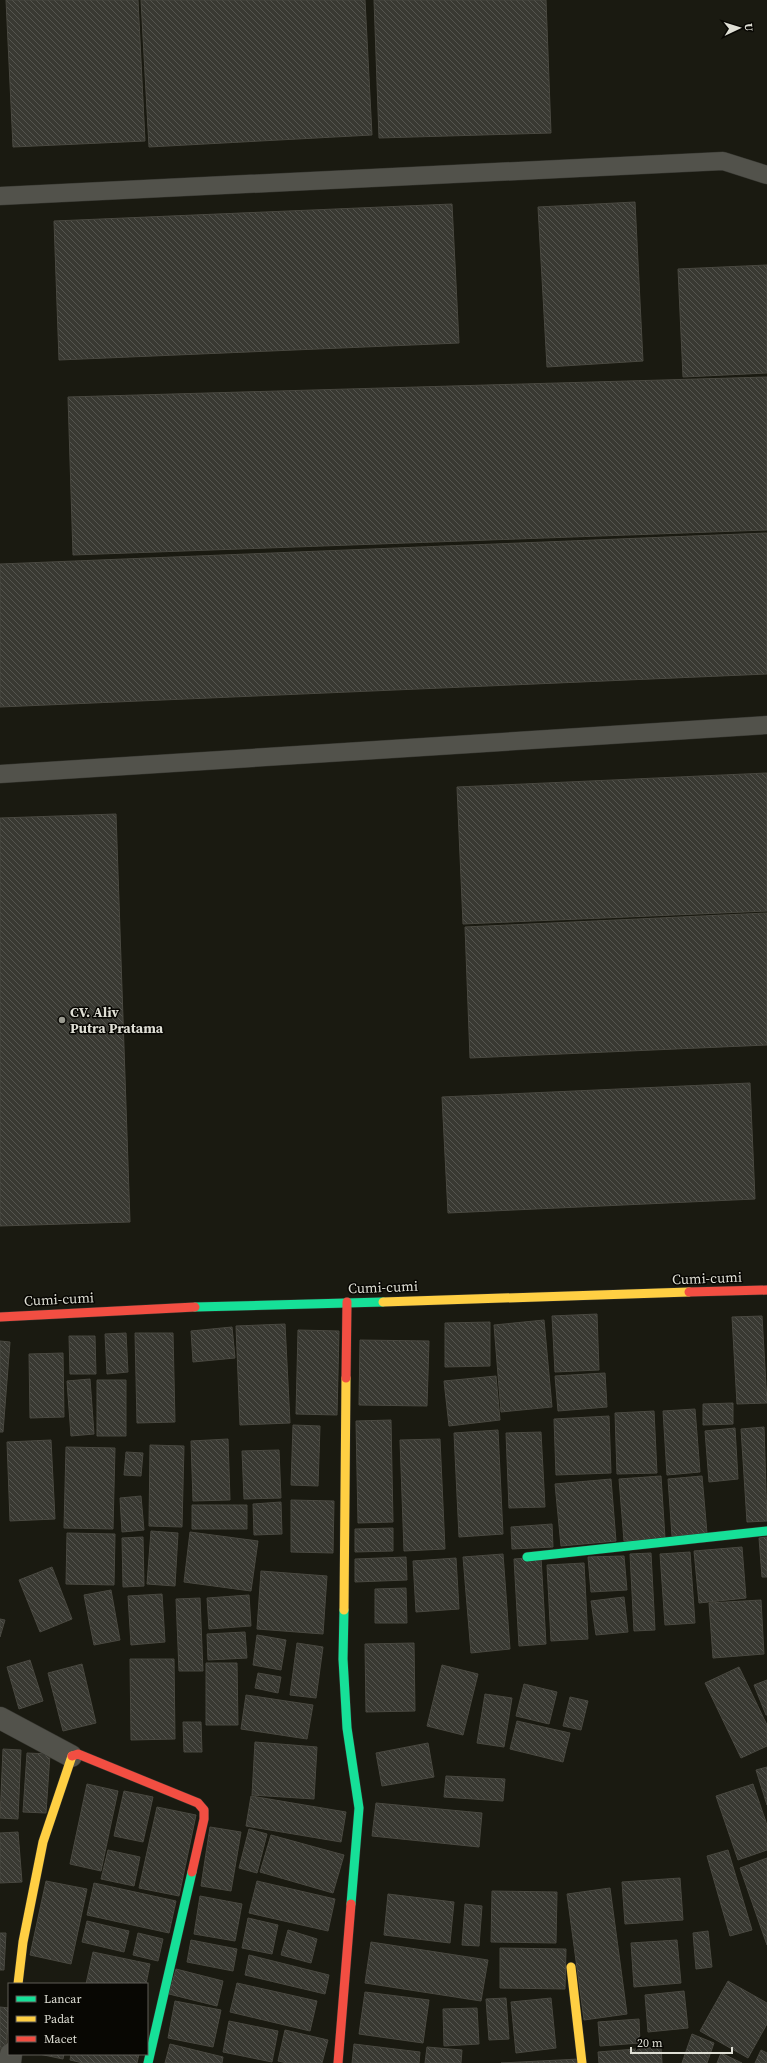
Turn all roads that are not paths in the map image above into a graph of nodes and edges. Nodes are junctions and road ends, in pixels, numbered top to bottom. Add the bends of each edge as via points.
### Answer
1 (767, 175) edge
2 (0, 196) edge
3 (767, 725) edge
4 (0, 774) edge
5 (767, 1290) edge
6 (347, 1302) junction
7 (0, 1317) edge
8 (767, 1531) edge
9 (527, 1557) dead end
10 (0, 1718) edge
11 (71, 1756) junction
12 (571, 1967) dead end
13 (18, 1983) edge
14 (148, 2063) edge
15 (338, 2063) edge
16 (582, 2063) edge

1 - 2 lane via 723,161
3 - 4 lane
5 - 6 street, Cumi-cumi
6 - 7 street, Cumi-cumi
6 - 15 street via 343,1659 347,1728 359,1808
8 - 9 street
10 - 11 street
11 - 13 street via 42,1842 23,1942
11 - 14 street via 78,1754 198,1803 204,1810
12 - 16 street

